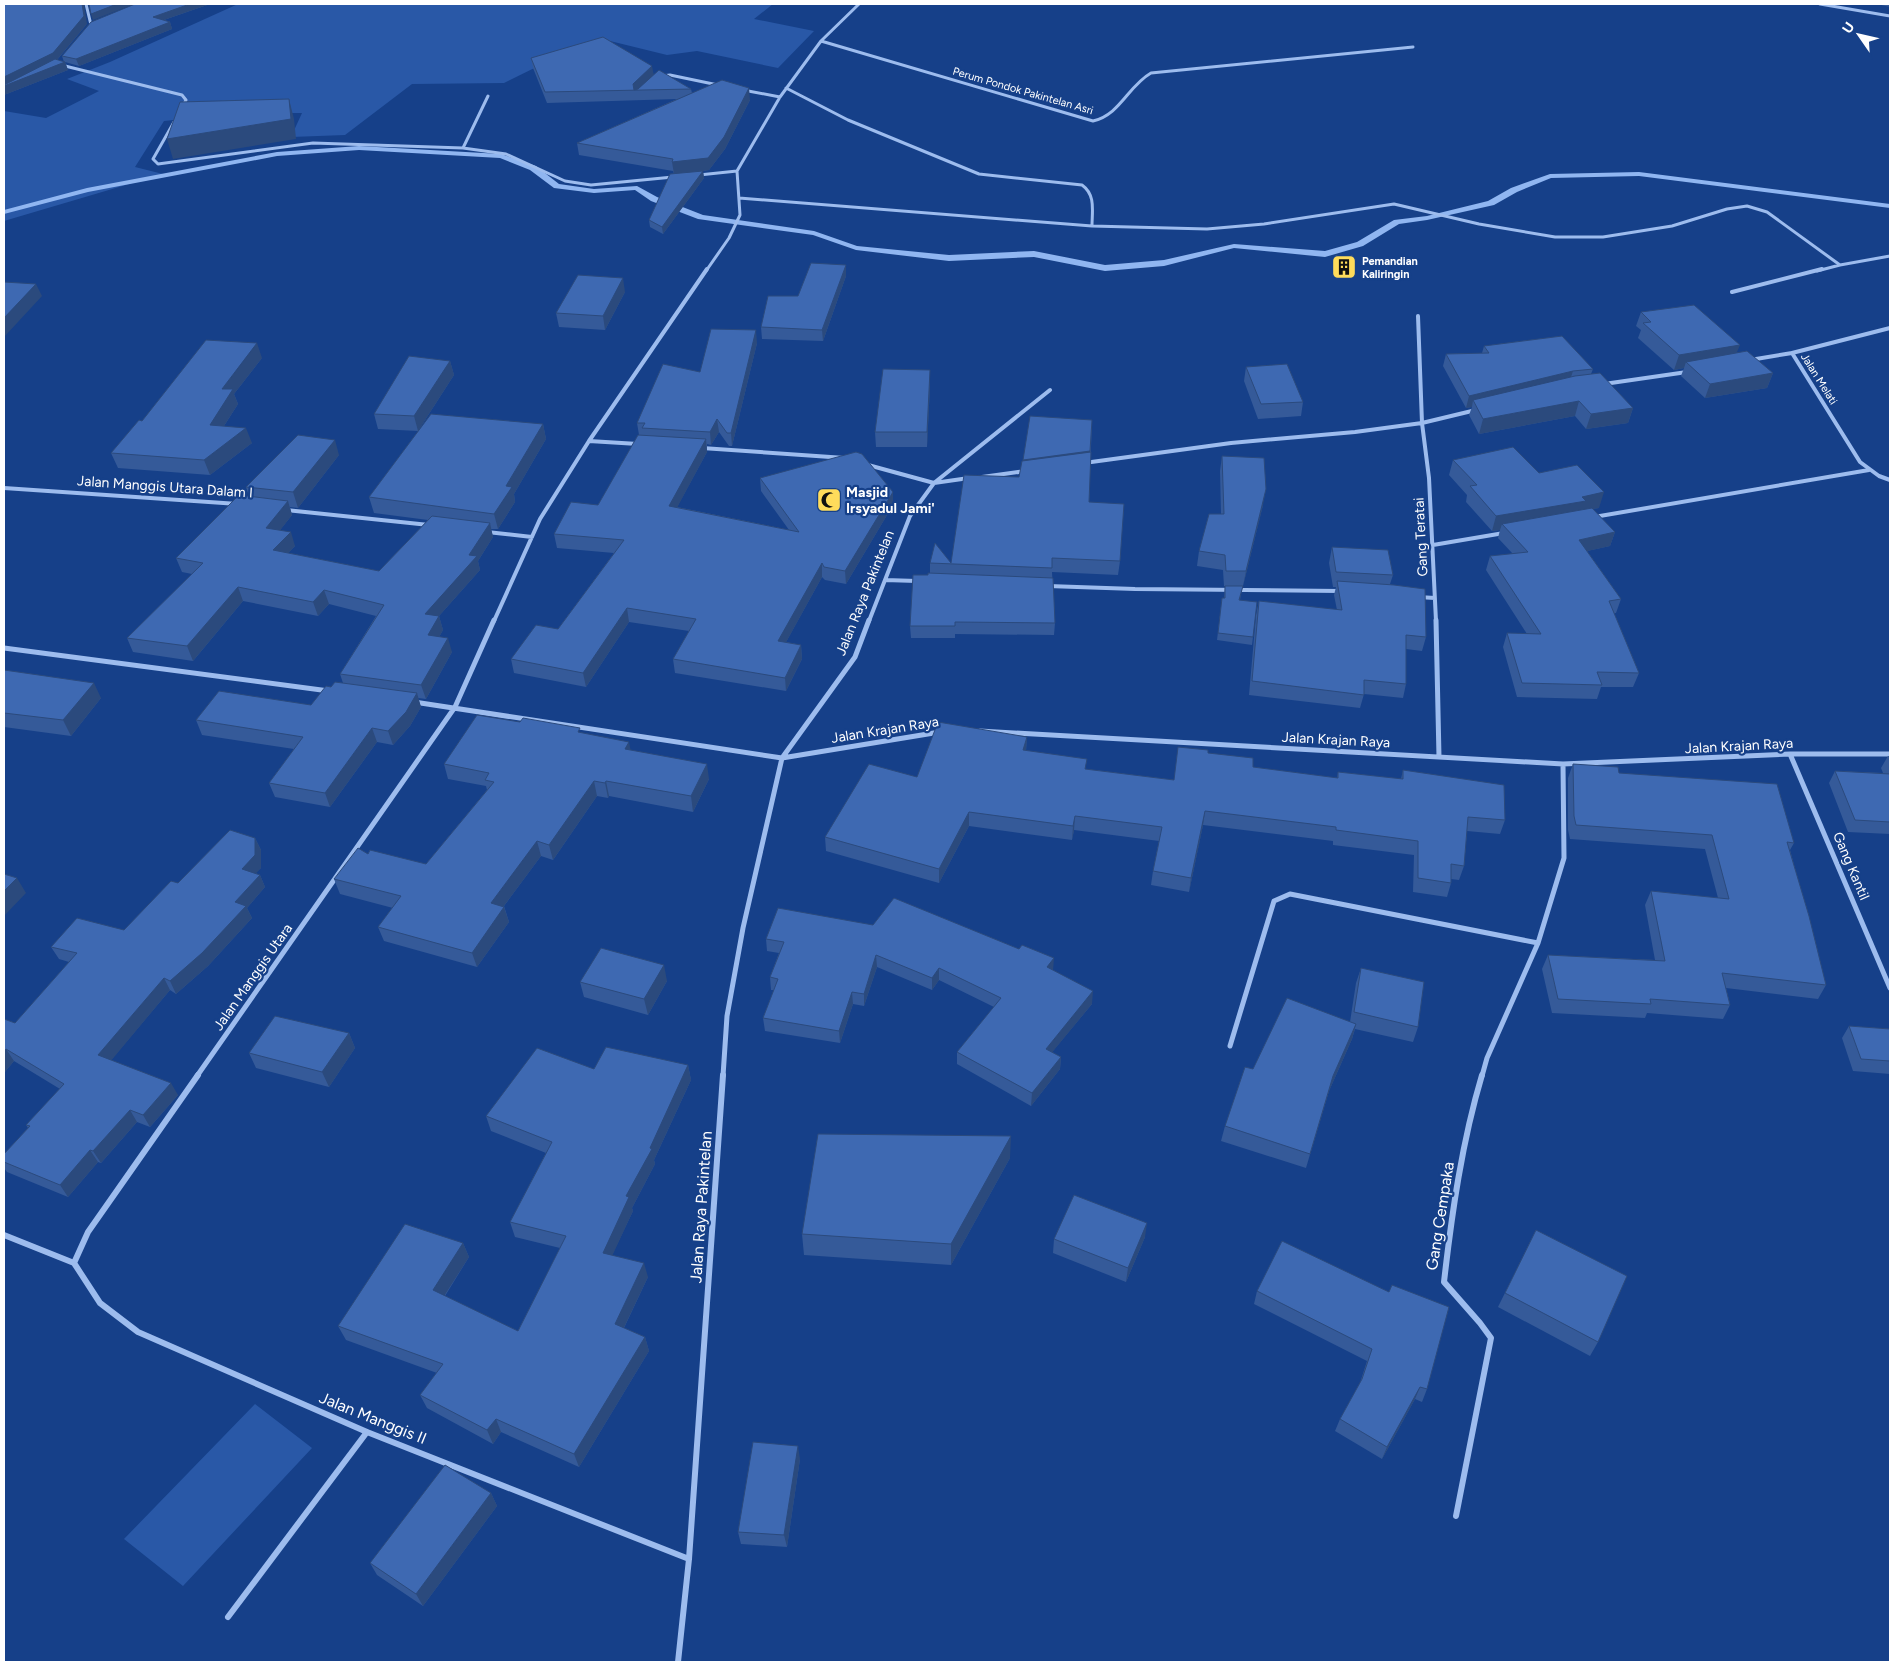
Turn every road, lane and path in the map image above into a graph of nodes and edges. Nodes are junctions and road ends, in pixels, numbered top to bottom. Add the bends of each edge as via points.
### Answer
1 (86, 4) edge
2 (858, 4) edge
3 (1820, 4) edge
4 (1890, 16) edge
5 (86, 31) edge
6 (822, 41) junction
7 (1413, 47) dead end
8 (64, 58) edge
9 (658, 77) edge
10 (725, 86) edge
11 (734, 88) edge
12 (786, 88) junction
13 (488, 96) dead end
14 (780, 97) junction
15 (182, 109) edge
16 (177, 117) edge
17 (463, 148) junction
18 (737, 171) junction
19 (698, 175) edge
20 (678, 176) edge
21 (739, 198) junction
22 (1092, 226) junction
23 (1890, 256) edge
24 (1840, 265) junction
25 (1732, 292) dead end
26 (1418, 316) dead end
27 (1890, 328) edge
28 (1792, 353) junction
29 (1746, 361) edge
30 (1690, 371) edge
31 (1598, 384) edge
32 (1050, 390) dead end
33 (1477, 410) edge
34 (1422, 423) junction
35 (589, 440) junction
36 (639, 444) edge
37 (699, 447) edge
38 (848, 459) edge
39 (1082, 463) edge
40 (867, 464) edge
41 (1033, 470) edge
42 (1869, 470) junction
43 (1890, 480) edge
44 (934, 483) junction
45 (4, 488) edge
46 (241, 505) edge
47 (280, 509) edge
48 (1588, 518) edge
49 (435, 526) edge
50 (483, 532) edge
51 (1510, 532) edge
52 (532, 537) junction
53 (1433, 545) junction
54 (886, 580) junction
55 (924, 582) edge
56 (1039, 586) edge
57 (1349, 591) edge
58 (1411, 596) edge
59 (1436, 598) junction
60 (4, 648) edge
61 (337, 692) edge
62 (406, 701) edge
63 (455, 707) junction
64 (972, 731) edge
65 (947, 732) edge
66 (1790, 754) junction
67 (1890, 754) edge
68 (1439, 757) junction
69 (782, 758) junction
70 (1563, 764) junction
71 (1538, 943) junction
72 (1890, 988) edge
73 (1230, 1046) dead end
74 (4, 1235) edge
75 (74, 1263) junction
76 (367, 1432) junction
77 (1456, 1516) dead end
78 (689, 1559) junction
79 (228, 1617) dead end
80 (678, 1662) edge

1 - 5 street via 91,25
2 - 6 street
3 - 4 street
6 - 7 street, Perum Pondok Pakintelan Asri via 1093,121 1105,119 1141,79 1151,73
6 - 12 street
8 - 15 street via 58,64 182,95 186,100
9 - 10 street via 670,75
11 - 14 street
12 - 14 street
12 - 22 street via 848,120 979,174 1082,185 1089,190 1092,199
13 - 17 street
14 - 18 street
16 - 17 street via 153,159 158,164 321,143
17 - 20 street via 506,154 578,184
18 - 19 street
18 - 21 street
21 - 22 street
21 - 35 street, Jalan Manggis Utara via 740,215 729,238
22 - 24 street via 1207,229 1264,224 1394,204 1555,237 1603,237 1672,226 1747,206 1767,212
23 - 24 street
24 - 25 street
26 - 34 street, Gang Teratai
27 - 28 street
28 - 29 street, Jalan Melati
28 - 42 street, Jalan Melati via 1860,462
30 - 31 street
32 - 44 street, Jalan Raya Pakintelan
33 - 34 street
34 - 39 street
34 - 53 street, Gang Teratai
35 - 36 street
35 - 52 street, Jalan Manggis Utara
37 - 38 street
40 - 44 street
41 - 44 street
42 - 43 street, Jalan Melati
42 - 48 street
44 - 54 street, Jalan Raya Pakintelan via 910,516
45 - 46 street, Jalan Manggis Utara Dalam I
47 - 49 street
50 - 52 street
51 - 53 street
52 - 63 street, Jalan Manggis Utara
53 - 59 street, Gang Teratai
54 - 55 street
54 - 69 street, Jalan Raya Pakintelan via 855,657
56 - 57 street
58 - 59 street
59 - 68 street, Gang Teratai
60 - 61 street
62 - 63 street
63 - 69 street
63 - 75 street, Jalan Manggis Utara via 88,1232
64 - 68 street, Jalan Krajan Raya
65 - 69 street, Jalan Krajan Raya
66 - 67 street, Jalan Krajan Raya
66 - 70 street, Jalan Krajan Raya
66 - 72 street, Gang Kantil
68 - 70 street, Jalan Krajan Raya
69 - 78 street, Jalan Raya Pakintelan via 743,928 727,1016
70 - 71 street, Gang Cempaka via 1564,858
71 - 73 street via 1290,894 1282,896 1274,902
71 - 77 street, Gang Cempaka via 1487,1058 1472,1109 1451,1220 1444,1282 1478,1318 1491,1338
74 - 75 street
75 - 76 street, Jalan Manggis II via 100,1303 138,1332
76 - 78 street, Jalan Manggis II
76 - 79 street
78 - 80 street, Jalan Raya Pakintelan

